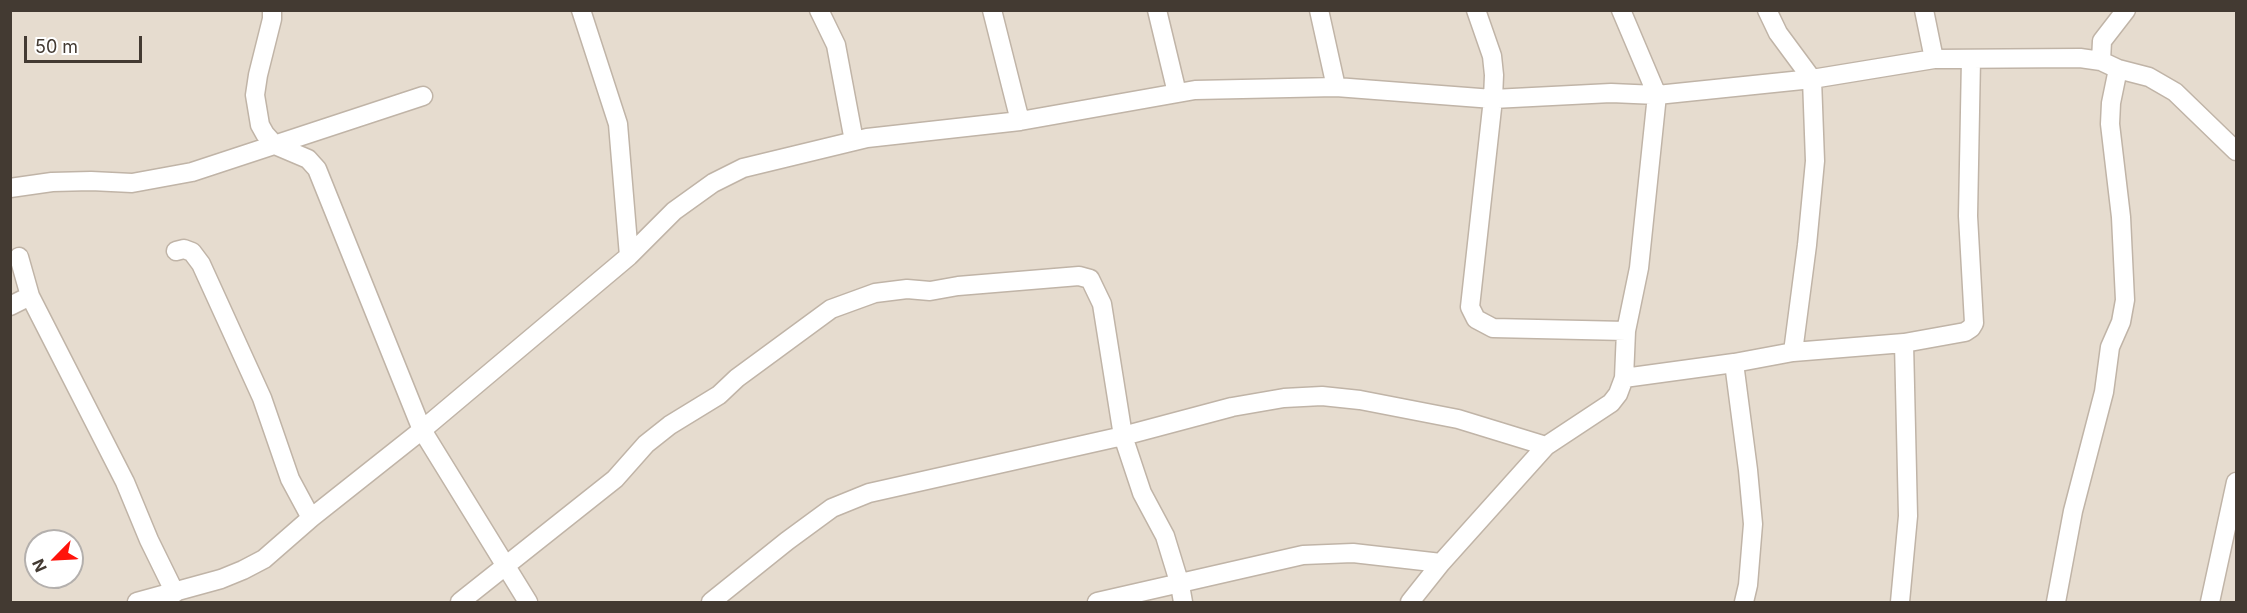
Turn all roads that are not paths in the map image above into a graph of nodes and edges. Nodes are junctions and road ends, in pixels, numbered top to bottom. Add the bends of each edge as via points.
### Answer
1 (272, 10) edge
2 (581, 10) edge
3 (819, 10) edge
4 (992, 10) edge
5 (1157, 10) edge
6 (1318, 10) edge
7 (1476, 10) edge
8 (1621, 10) edge
9 (1767, 10) edge
10 (1924, 10) edge
11 (2126, 10) edge
12 (1934, 59) junction
13 (1971, 59) junction
14 (2101, 61) junction
15 (2118, 69) junction
16 (1812, 80) junction
17 (1336, 87) junction
18 (1177, 93) junction
19 (1657, 95) junction
20 (423, 96) dead end
21 (1493, 99) junction
22 (1020, 121) junction
23 (854, 141) junction
24 (275, 145) junction
25 (2236, 152) edge
26 (10, 188) edge
27 (176, 250) dead end
28 (629, 256) junction
29 (19, 257) dead end
30 (30, 296) junction
31 (10, 306) edge
32 (1626, 331) junction
33 (1904, 343) junction
34 (1793, 352) junction
35 (1734, 363) junction
36 (1624, 378) junction
37 (422, 430) junction
38 (1123, 436) junction
39 (1545, 446) junction
40 (2236, 482) edge
41 (311, 518) junction
42 (1441, 563) junction
43 (506, 564) junction
44 (175, 593) junction
45 (1182, 594) edge
46 (137, 603) edge
47 (460, 603) edge
48 (528, 603) edge
49 (711, 603) edge
50 (1097, 603) edge
51 (1410, 603) edge
52 (1744, 603) edge
53 (1900, 603) edge
54 (2056, 603) edge
55 (2210, 603) edge

1 - 24 street via 255,95 260,125
2 - 28 street via 618,124
3 - 23 street via 836,45
4 - 22 street
5 - 18 street
6 - 17 street
7 - 21 street via 1492,56
8 - 19 street
9 - 16 street via 1778,33
10 - 12 street
11 - 14 street via 2102,40
12 - 13 street
12 - 16 street
13 - 14 street
13 - 33 street via 1968,216 1974,323 1965,332
14 - 15 street
15 - 25 street via 2149,77 2175,92
15 - 54 street via 2110,103 2110,124 2121,217 2125,300 2110,347 2104,392 2073,511
16 - 19 street
16 - 34 street via 1815,161
17 - 18 street
17 - 21 street
18 - 22 street
19 - 21 street via 1611,93
19 - 32 street via 1639,268
20 - 24 street
21 - 32 street via 1470,308 1476,320 1493,328
22 - 23 street
23 - 28 street via 743,168 712,183 674,211
24 - 26 street via 192,172 132,183 52,182
24 - 37 street via 308,159 323,181
27 - 41 street via 192,252 201,264 262,398 290,479
28 - 37 street
29 - 30 street
30 - 31 street
30 - 44 street via 125,482
32 - 36 street
33 - 34 street
33 - 53 street via 1908,516
34 - 35 street
35 - 36 street
35 - 52 street via 1753,524
36 - 39 street via 1611,403
37 - 41 street
37 - 43 street
38 - 39 street via 1232,407 1322,396 1458,419
38 - 43 street via 1102,304 1090,279 1078,276 930,291 875,292 831,309 719,395 670,425 646,444 615,479
38 - 45 street via 1142,493 1165,536
38 - 49 street via 869,493 832,508
39 - 42 street
40 - 55 street
41 - 44 street via 264,559
42 - 45 street via 1353,553 1303,555
42 - 51 street
43 - 47 street
43 - 48 street
44 - 46 street
45 - 50 street

